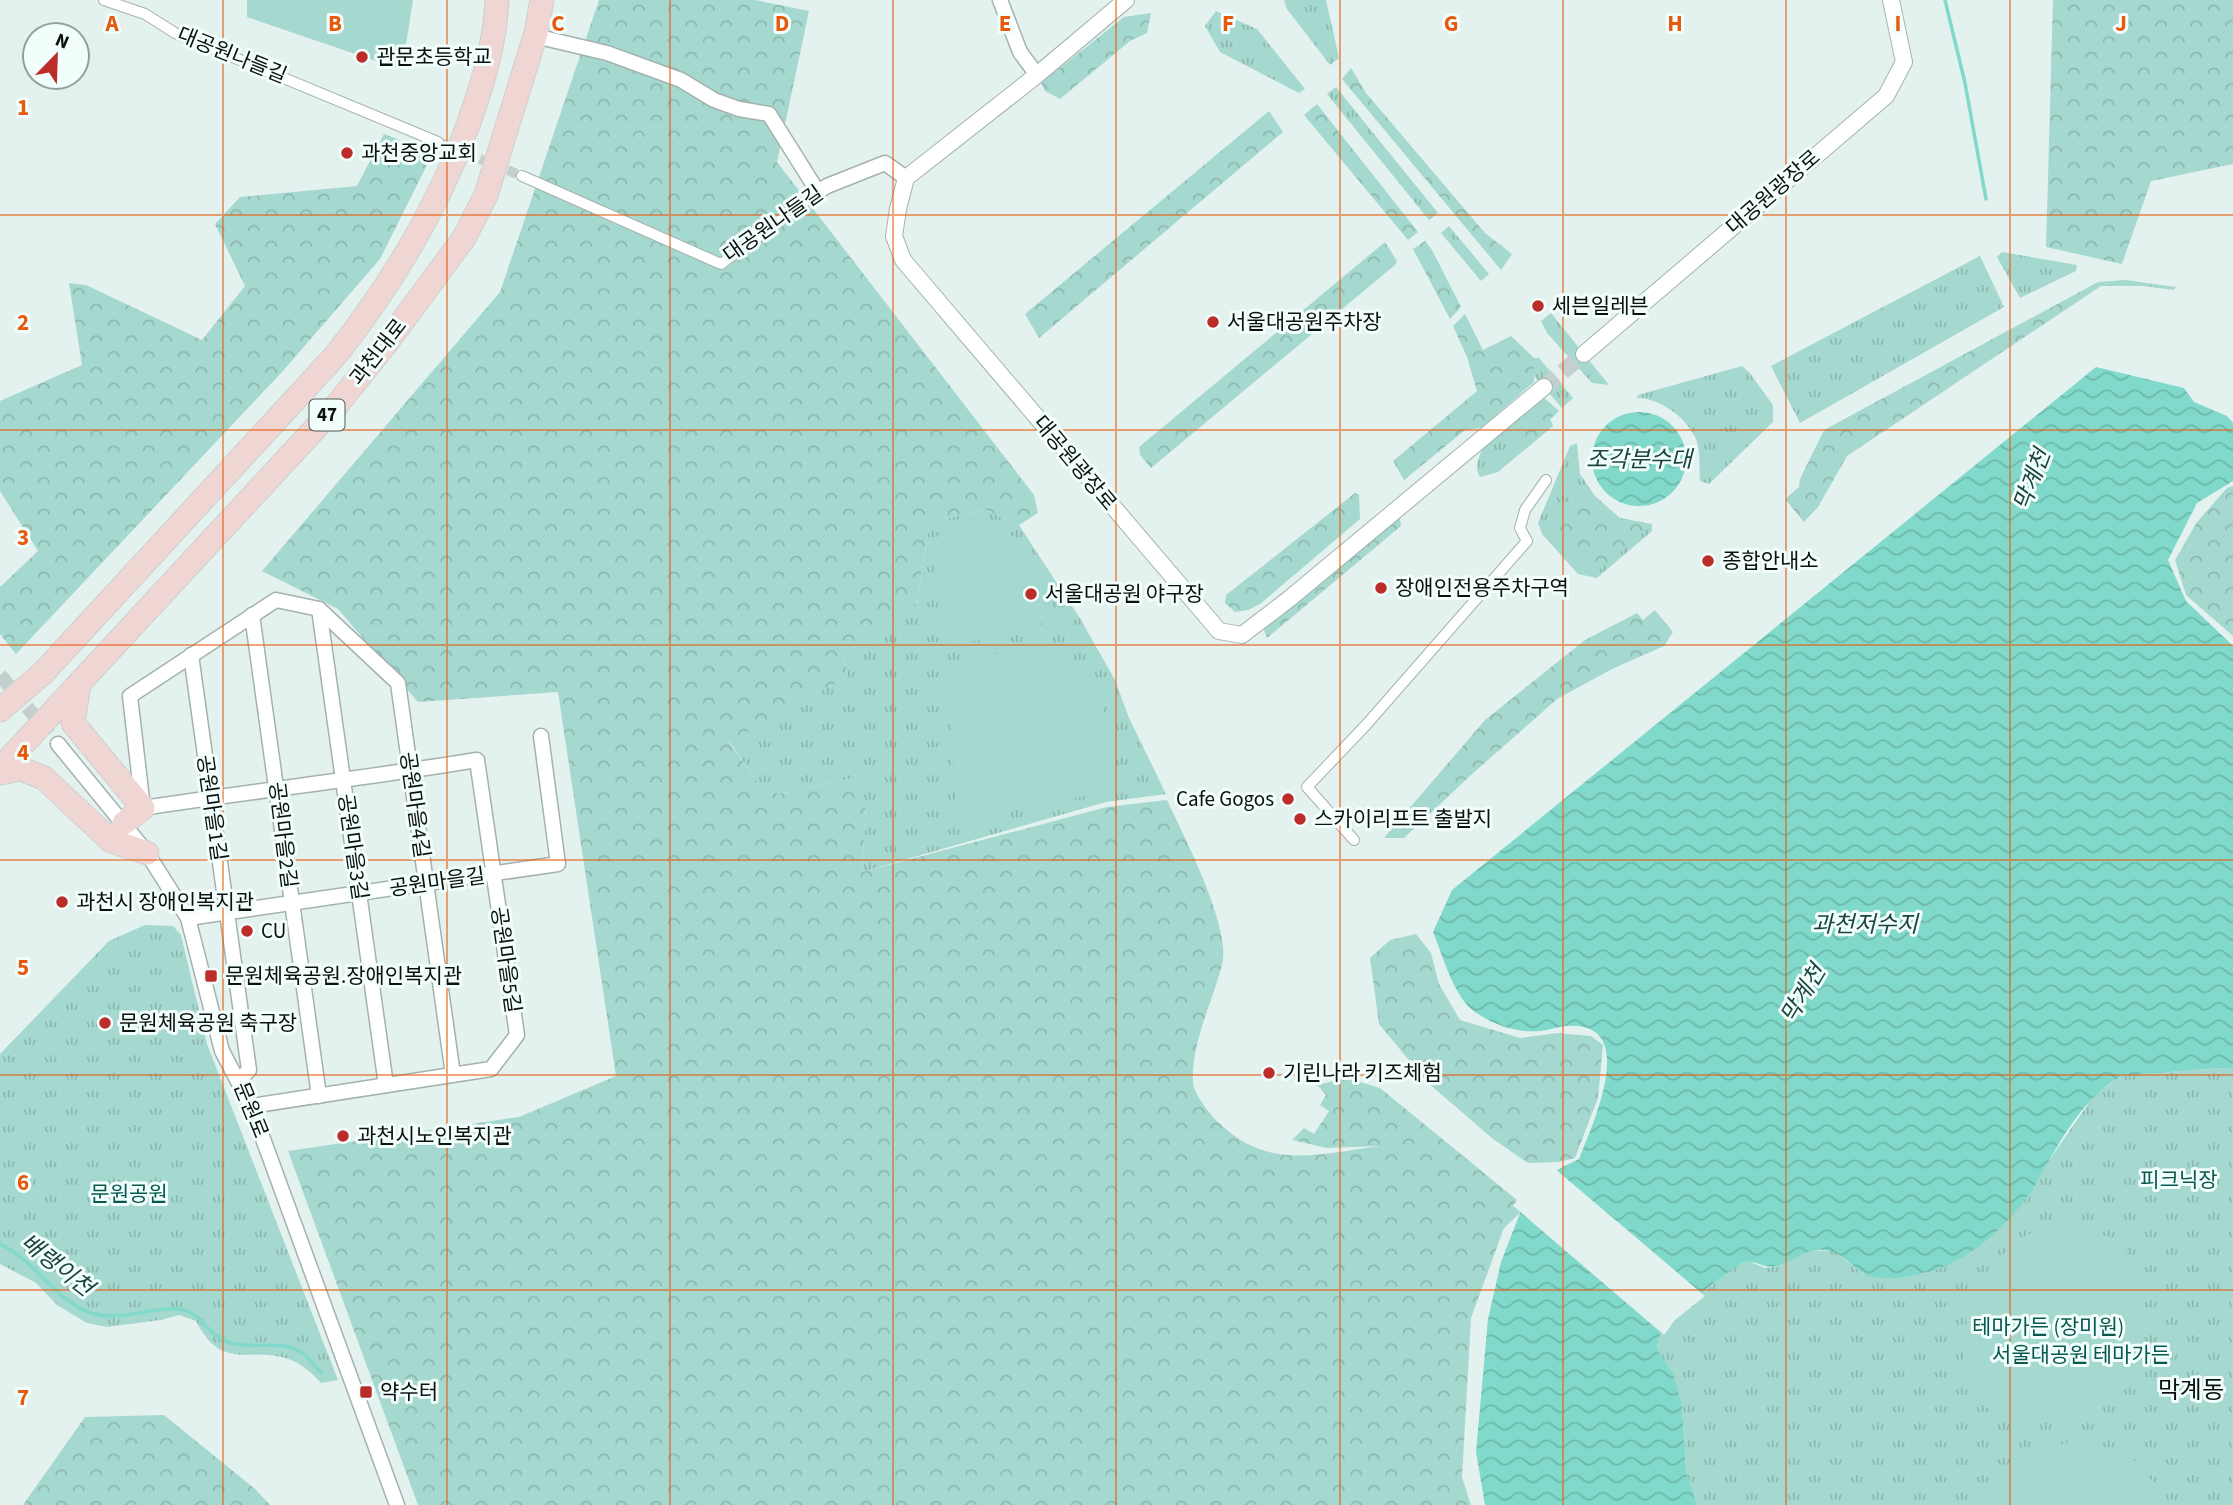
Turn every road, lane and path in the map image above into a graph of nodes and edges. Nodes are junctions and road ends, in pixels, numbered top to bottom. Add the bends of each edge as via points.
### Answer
1 (104, 0) edge
2 (497, 0) edge
3 (505, 0) edge
4 (531, 0) edge
5 (542, 0) edge
6 (1000, 0) edge
7 (1113, 0) edge
8 (1126, 0) edge
9 (1891, 0) edge
10 (496, 26) junction
11 (1091, 29) junction
12 (535, 34) junction
13 (1037, 75) junction
14 (438, 142) tunnel mouth
15 (522, 176) tunnel mouth
16 (906, 178) junction
17 (818, 192) junction
18 (1584, 354) tunnel mouth
19 (1544, 387) tunnel mouth
20 (1545, 480) dead end
21 (319, 609) junction
22 (252, 615) junction
23 (191, 655) junction
24 (79, 684) junction
25 (0, 710) edge
26 (541, 736) dead end
27 (58, 744) tunnel mouth
28 (0, 771) edge
29 (410, 771) junction
30 (344, 779) junction
31 (278, 789) junction
32 (210, 798) junction
33 (143, 808) junction
34 (124, 823) junction
35 (1354, 839) dead end
36 (147, 853) junction
37 (493, 874) junction
38 (426, 883) junction
39 (360, 893) junction
40 (292, 903) junction
41 (226, 912) junction
42 (188, 918) junction
43 (453, 1075) junction
44 (238, 1082) junction
45 (386, 1085) junction
46 (319, 1096) junction
47 (251, 1106) junction
48 (397, 1505) edge

1 - 14 street, 대공원나들길
2 - 10 highway, 과천대로 / 47
3 - 10 highway
4 - 12 highway
5 - 12 highway, 과천대로 / 47
6 - 13 street via 1020,51
7 - 11 street
8 - 11 street
9 - 18 street, 대공원광장로 via 1903,62 1886,96
10 - 25 highway, 과천대로 / 47 via 485,79 442,190 371,311 43,673
11 - 13 street
12 - 17 street via 681,80 739,109 769,114
12 - 24 highway, 과천대로 / 47 via 486,195 464,238 336,406
13 - 16 street
15 - 17 street, 대공원나들길 via 721,264
16 - 17 street, 대공원나들길 via 886,163
16 - 19 street, 대공원광장로 via 894,236 903,260 1219,631 1242,635
20 - 35 street via 1525,510 1520,528 1527,541 1307,787
21 - 22 street via 276,600
21 - 29 street, 공원마을4길 via 398,684
21 - 30 street, 공원마을3길
22 - 23 street
22 - 31 street, 공원마을2길
23 - 32 street, 공원마을1길
23 - 33 street via 130,696
24 - 28 highway, 과천대로 / 47
24 - 33 highway via 73,723
26 - 37 street, 공원마을길 via 558,864
27 - 34 street, 문원로
28 - 36 highway via 21,769 44,778 111,842
29 - 30 street
29 - 37 street, 공원마을5길 via 477,760
29 - 38 street, 공원마을4길
30 - 31 street
30 - 39 street, 공원마을3길
31 - 32 street
31 - 40 street, 공원마을2길
32 - 33 street
32 - 41 street, 공원마을1길
33 - 34 highway
34 - 36 street, 문원로
36 - 42 street, 문원로
37 - 38 street, 공원마을길
37 - 43 street, 공원마을5길 via 517,1035 491,1069
38 - 39 street, 공원마을길
38 - 43 street, 공원마을4길
39 - 40 street, 공원마을길
39 - 45 street, 공원마을3길
40 - 41 street, 공원마을길
40 - 46 street, 공원마을2길
41 - 42 street, 공원마을길
41 - 44 street, 공원마을1길 via 249,1069
42 - 44 street, 문원로 via 222,1051
43 - 45 street
44 - 47 street, 문원로
45 - 46 street
46 - 47 street
47 - 48 street, 문원로

